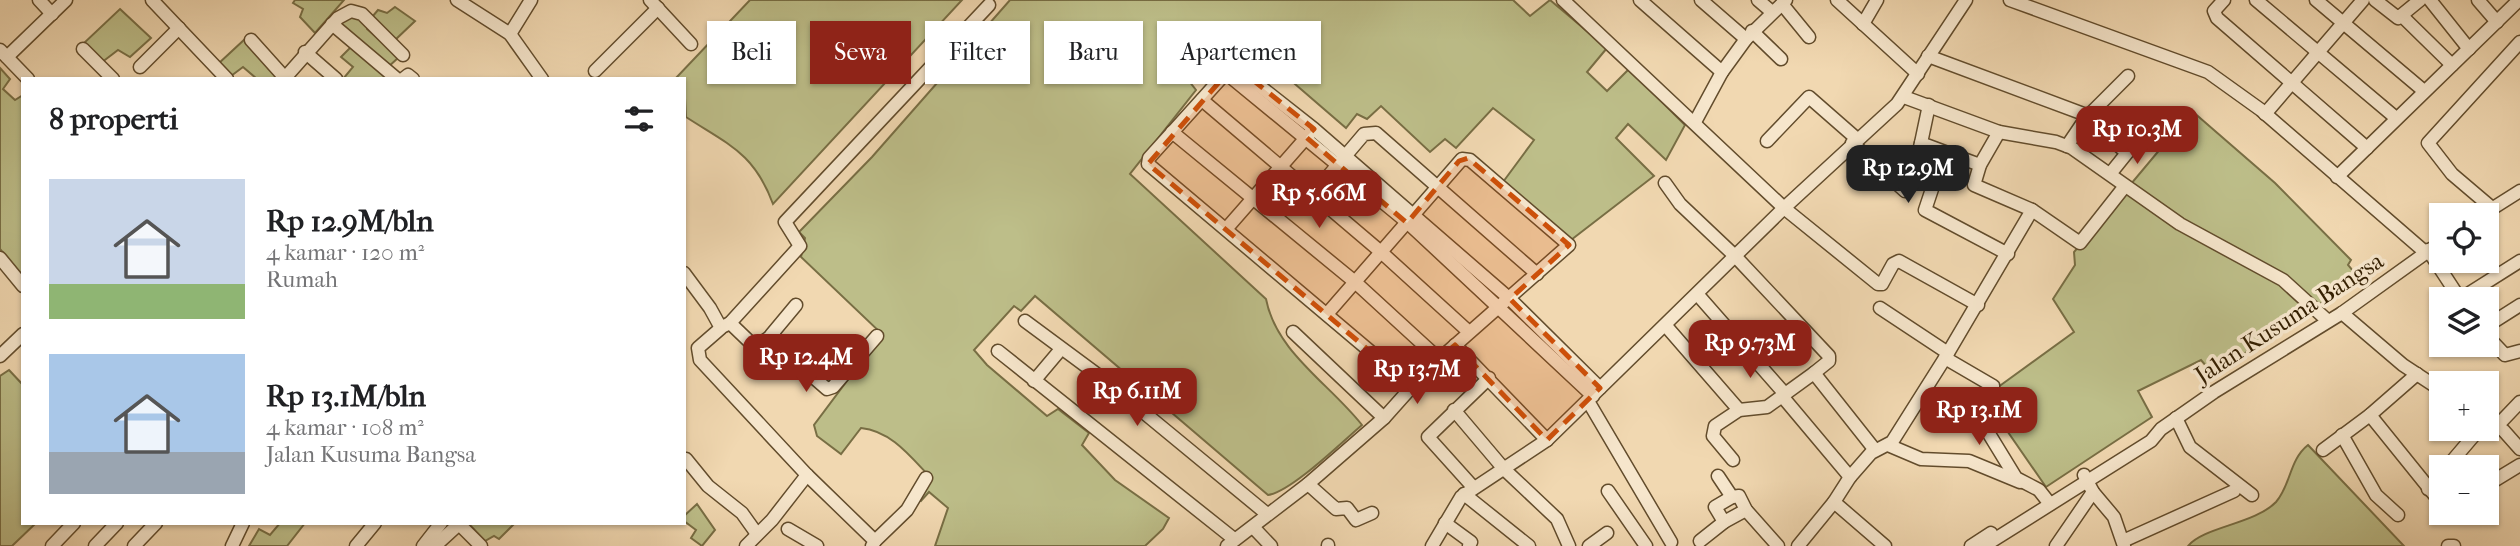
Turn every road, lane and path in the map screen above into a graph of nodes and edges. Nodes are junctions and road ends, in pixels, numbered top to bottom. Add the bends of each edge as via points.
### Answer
1 (39, 0) edge
2 (66, 0) edge
3 (152, 0) edge
4 (457, 0) edge
5 (531, 0) edge
6 (1563, 0) edge
7 (1640, 0) edge
8 (1701, 0) edge
9 (1758, 0) edge
10 (1837, 0) edge
11 (1877, 0) edge
12 (1966, 0) edge
13 (2010, 0) edge
14 (2224, 0) edge
15 (2256, 0) edge
16 (2316, 0) edge
17 (2356, 0) edge
18 (2363, 0) edge
19 (2375, 0) edge
20 (2420, 0) edge
21 (2430, 0) edge
22 (2478, 0) edge
23 (2519, 0) edge
24 (654, 4) edge
25 (989, 5) dead end
26 (1780, 6) edge
27 (52, 13) junction
28 (2402, 16) junction
29 (2341, 22) junction
30 (2497, 22) junction
31 (1863, 23) junction
32 (332, 24) junction
33 (178, 28) junction
34 (510, 34) junction
35 (1749, 35) junction
36 (1809, 37) dead end
37 (251, 40) dead end
38 (2520, 42) edge
39 (691, 44) dead end
40 (2469, 49) junction
41 (83, 50) dead end
42 (2316, 51) junction
43 (305, 52) junction
44 (3, 53) edge
45 (402, 55) dead end
46 (1928, 56) junction
47 (1781, 59) dead end
48 (2452, 65) junction
49 (140, 67) dead end
50 (595, 71) dead end
51 (1722, 72) junction
52 (1918, 75) junction
53 (2128, 76) dead end
54 (27, 77) edge
55 (111, 77) edge
56 (225, 77) edge
57 (284, 77) edge
58 (286, 77) edge
59 (334, 77) edge
60 (395, 77) edge
61 (541, 77) edge
62 (2291, 80) junction
63 (2424, 91) junction
64 (1904, 97) junction
65 (1202, 100) junction
66 (1929, 105) junction
67 (2263, 112) junction
68 (2087, 117) junction
69 (2396, 118) junction
70 (1695, 122) junction
71 (1172, 132) junction
72 (1999, 132) junction
73 (1310, 133) junction
74 (2139, 138) dead end
75 (1766, 141) dead end
76 (1855, 141) junction
77 (1921, 143) junction
78 (2067, 146) junction
79 (2367, 148) junction
80 (2126, 152) junction
81 (1342, 160) junction
82 (1280, 165) junction
83 (1980, 165) junction
84 (1915, 167) dead end
85 (2109, 174) junction
86 (2337, 177) junction
87 (1935, 180) dead end
88 (1665, 183) dead end
89 (1438, 185) junction
90 (2125, 186) junction
91 (1905, 191) dead end
92 (2520, 191) edge
93 (1313, 194) junction
94 (1253, 197) junction
95 (2479, 203) edge
96 (2499, 204) edge
97 (1784, 208) junction
98 (2032, 210) junction
99 (1410, 219) junction
100 (1227, 228) junction
101 (2427, 251) junction
102 (1381, 252) junction
103 (2008, 254) junction
104 (1735, 256) junction
105 (0, 258) edge
106 (2520, 261) edge
107 (1537, 274) junction
108 (686, 276) edge
109 (1355, 282) junction
110 (21, 284) edge
111 (2452, 287) edge
112 (2479, 287) edge
113 (1698, 295) junction
114 (1505, 303) junction
115 (796, 305) dead end
116 (1978, 305) junction
117 (2520, 305) edge
118 (1880, 309) dead end
119 (2342, 313) junction
120 (1327, 314) junction
121 (2499, 318) edge
122 (1025, 321) dead end
123 (2328, 321) junction
124 (725, 326) junction
125 (1666, 327) junction
126 (1293, 332) dead end
127 (1469, 332) junction
128 (771, 335) junction
129 (21, 336) edge
130 (877, 336) dead end
131 (1455, 345) junction
132 (1061, 349) junction
133 (2499, 349) edge
134 (998, 351) dead end
135 (0, 356) edge
136 (1947, 356) junction
137 (2517, 356) edge
138 (1439, 359) junction
139 (1814, 373) junction
140 (2417, 374) junction
141 (1489, 378) junction
142 (1034, 381) junction
143 (2429, 382) edge
144 (1410, 385) junction
145 (1594, 395) junction
146 (1784, 395) junction
147 (2520, 402) edge
148 (1454, 410) junction
149 (1740, 410) junction
150 (2370, 415) junction
151 (2499, 416) edge
152 (1384, 418) junction
153 (2176, 418) junction
154 (2499, 428) edge
155 (2342, 435) junction
156 (1547, 440) junction
157 (2469, 441) edge
158 (1888, 444) junction
159 (2520, 449) edge
160 (1875, 450) junction
161 (2323, 450) dead end
162 (2457, 455) edge
163 (686, 459) edge
164 (1732, 460) dead end
165 (2520, 465) edge
166 (1504, 469) junction
167 (807, 475) junction
168 (1718, 476) dead end
169 (1850, 477) junction
170 (926, 478) dead end
171 (2499, 478) edge
172 (2020, 482) junction
173 (2088, 482) junction
174 (1308, 484) junction
175 (2428, 489) edge
176 (1469, 491) junction
177 (1608, 491) dead end
178 (2234, 491) dead end
179 (2252, 495) dead end
180 (1732, 497) junction
181 (2048, 501) junction
182 (1834, 502) junction
183 (1746, 510) junction
184 (1372, 513) dead end
185 (1267, 514) junction
186 (2398, 515) dead end
187 (1724, 522) junction
188 (1445, 523) junction
189 (72, 525) edge
190 (115, 525) edge
191 (154, 525) edge
192 (242, 525) edge
193 (373, 525) edge
194 (453, 525) edge
195 (1253, 527) junction
196 (788, 529) dead end
197 (1607, 533) dead end
198 (757, 534) junction
199 (1700, 541) dead end
200 (1231, 542) edge
201 (1671, 542) dead end
202 (873, 543) edge
203 (2123, 544) edge
204 (52, 546) edge
205 (95, 546) edge
206 (134, 546) edge
207 (232, 546) edge
208 (356, 546) edge
209 (424, 546) edge
210 (435, 546) edge
211 (481, 546) edge
212 (746, 546) edge
213 (817, 546) edge
214 (1271, 546) edge
215 (1432, 546) edge
216 (1469, 546) edge
217 (1529, 546) edge
218 (1569, 546) edge
219 (1589, 546) edge
220 (1646, 546) edge
221 (1778, 546) edge
222 (1798, 546) edge
223 (1885, 546) edge
224 (1971, 546) edge
225 (1984, 546) edge
226 (2056, 546) edge
227 (2448, 546) edge
228 (2454, 546) edge

1 - 27 street
2 - 27 street
3 - 33 street
4 - 34 street
5 - 34 street
6 - 70 street
7 - 51 street
8 - 35 street
9 - 26 street
10 - 31 street
11 - 31 street
12 - 46 street
13 - 67 street via 2197,66
14 - 62 street via 2214,11 2217,18
15 - 42 street
16 - 29 street
17 - 29 street
18 - 29 street
19 - 28 street via 2396,18
20 - 28 street
21 - 40 street
22 - 30 street
23 - 30 street
24 - 39 street
24 - 50 street
25 - 124 street via 785,222 800,246
26 - 35 street
26 - 36 street
27 - 44 street
28 - 48 street
29 - 42 street
29 - 63 street
30 - 40 street
31 - 52 street
32 - 43 street
32 - 45 street via 343,13 359,12
32 - 60 street
33 - 49 street
33 - 56 street
34 - 61 street
35 - 47 street
35 - 51 street
37 - 57 street
38 - 95 street via 2428,143
40 - 48 street
41 - 55 street
42 - 62 street
42 - 69 street
43 - 58 street
43 - 59 street
44 - 54 street
46 - 52 street
46 - 68 street
48 - 63 street
51 - 70 street
52 - 64 street
53 - 68 street
62 - 67 street
62 - 79 street
63 - 69 street
64 - 66 street
64 - 76 street
65 - 71 street
65 - 73 street via 1227,74
65 - 82 street
66 - 72 street
66 - 77 street
67 - 86 street
68 - 78 street
68 - 80 street
69 - 79 street
70 - 97 street
71 - 94 street
71 - 100 street via 1148,164
72 - 78 street
72 - 83 street
73 - 81 street
73 - 82 street
74 - 80 street
75 - 76 street via 1809,97
76 - 91 street
76 - 97 street
77 - 83 street
77 - 84 street
78 - 85 street
79 - 86 street
80 - 85 street
81 - 89 street via 1364,134 1376,133
81 - 93 street
81 - 99 street
82 - 93 street
82 - 94 street
83 - 98 street via 1973,183 1976,187
85 - 90 street
86 - 101 street
87 - 103 street via 1925,210
88 - 104 street via 1680,204
89 - 99 street
89 - 107 street
89 - 107 street via 1459,161 1468,158 1569,245
90 - 98 street via 2080,243
90 - 123 street via 2180,224 2283,280
92 - 96 street
93 - 102 street
94 - 100 street
94 - 109 street
97 - 104 street
97 - 116 street via 1879,285 1899,261
98 - 103 street
99 - 102 street
99 - 114 street
100 - 120 street
101 - 111 street
101 - 119 street, Jalan Kusuma Bangsa
102 - 109 street
102 - 127 street
103 - 116 street
104 - 113 street
104 - 139 street via 1829,356
105 - 110 street
106 - 112 street
107 - 114 street
108 - 124 street
109 - 120 street
109 - 138 street
113 - 125 street
113 - 146 street
114 - 127 street
114 - 145 street
115 - 128 street
116 - 136 street
117 - 121 street
118 - 136 street
119 - 123 street, Jalan Kusuma Bangsa
119 - 140 street
120 - 144 street
122 - 132 street
123 - 153 street, Jalan Kusuma Bangsa
124 - 128 street via 752,347
124 - 167 street via 698,348 700,360
125 - 145 street
125 - 149 street
126 - 152 street
127 - 131 street
128 - 130 street via 827,389
129 - 135 street
131 - 138 street
131 - 141 street
132 - 142 street
132 - 185 street
133 - 137 street
134 - 142 street
136 - 158 street
136 - 172 street via 1993,386 1982,422
138 - 144 street
139 - 146 street
139 - 160 street
140 - 143 street
140 - 150 street
141 - 148 street
141 - 156 street
142 - 200 street
144 - 152 street
145 - 156 street
145 - 201 street
146 - 149 street via 1760,410
146 - 169 street
147 - 151 street
148 - 166 street
148 - 176 street via 1428,437
149 - 164 street via 1712,431
150 - 155 street
150 - 175 street
152 - 174 street
153 - 173 street, Jalan Kusuma Bangsa via 2151,441
153 - 179 street via 2190,447
154 - 159 street
155 - 161 street
155 - 186 street via 2378,498
156 - 166 street
157 - 162 street
158 - 160 street
158 - 172 street via 1922,459 1969,461
160 - 169 street
163 - 198 street
165 - 171 street
166 - 176 street
166 - 218 street via 1557,519
167 - 198 street
167 - 202 street
168 - 180 street
169 - 182 street
170 - 202 street via 907,510
172 - 181 street via 2039,490
173 - 181 street, Jalan Kusuma Bangsa
173 - 203 street via 2114,517
173 - 226 street
174 - 184 street via 1336,509 1347,508 1356,520
174 - 185 street
176 - 188 street
176 - 217 street
177 - 220 street
178 - 203 street
180 - 183 street via 1739,496
180 - 187 street via 1715,507
181 - 224 street, Jalan Kusuma Bangsa
181 - 225 street, Jalan Kusuma Bangsa
182 - 222 street
182 - 223 street
183 - 187 street
183 - 221 street
185 - 195 street
187 - 199 street
188 - 215 street
188 - 216 street via 1471,541
189 - 204 street
190 - 205 street
191 - 206 street
192 - 207 street
193 - 208 street
194 - 209 street
194 - 210 street
194 - 211 street
195 - 200 street
195 - 214 street
196 - 213 street
197 - 219 street
198 - 212 street
227 - 228 street

